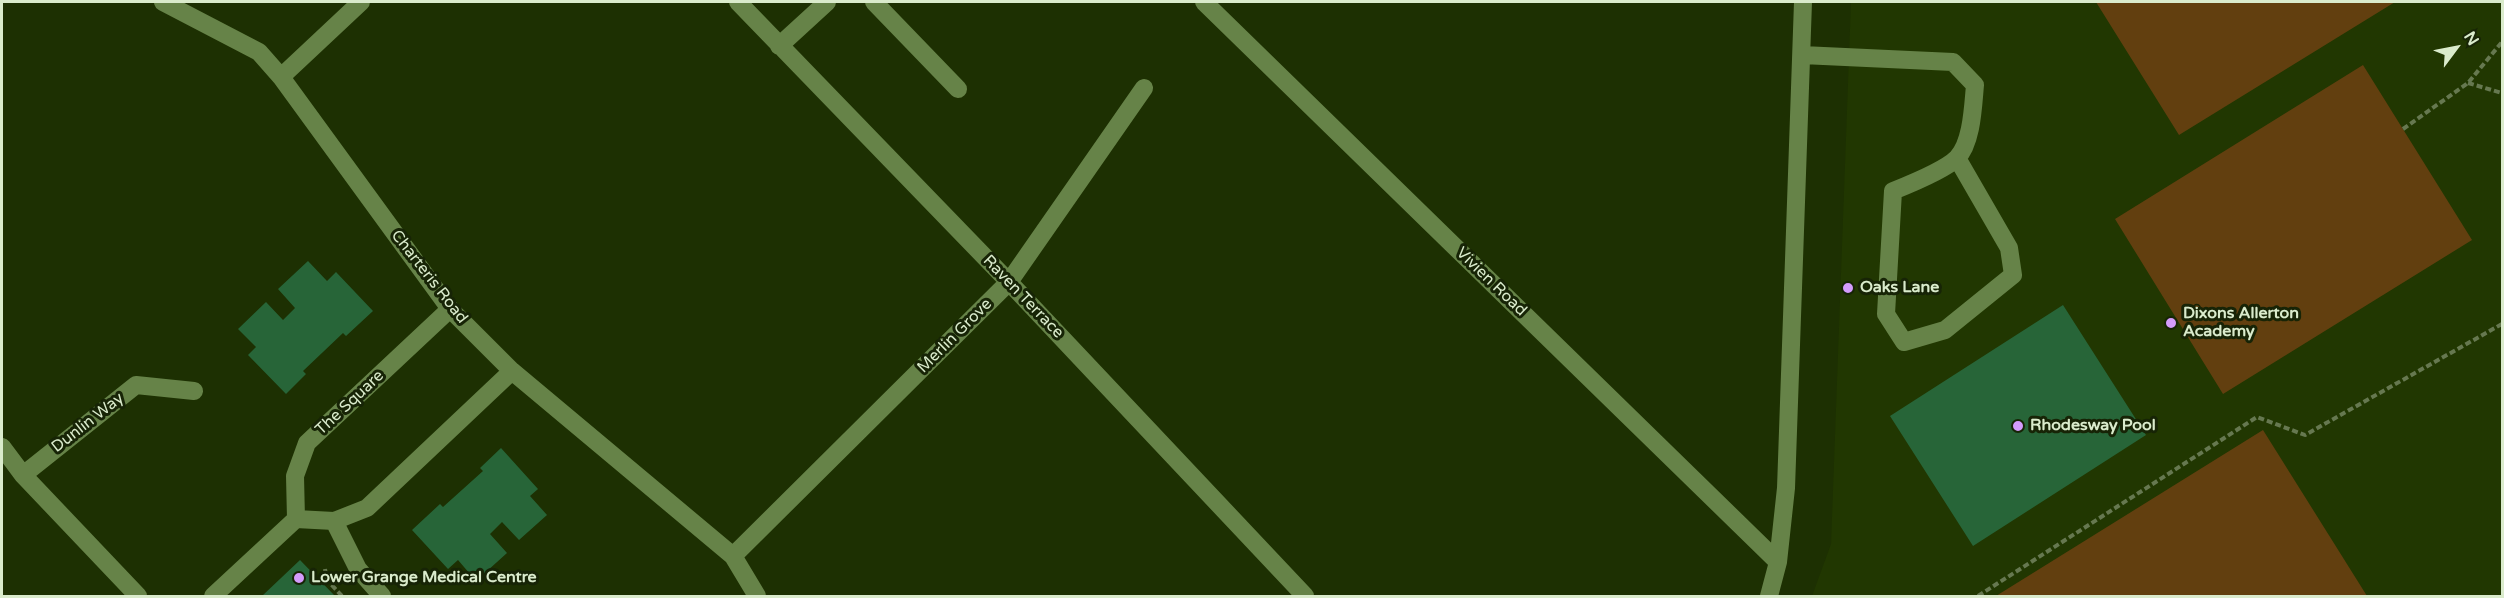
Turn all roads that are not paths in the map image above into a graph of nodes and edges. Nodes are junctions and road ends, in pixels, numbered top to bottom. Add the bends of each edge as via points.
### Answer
1 (164, 2) edge
2 (361, 2) edge
3 (738, 2) edge
4 (827, 2) edge
5 (874, 2) edge
6 (1204, 2) edge
7 (1803, 2) edge
8 (779, 45) junction
9 (1803, 55) junction
10 (281, 77) junction
11 (1144, 88) dead end
12 (958, 89) dead end
13 (1957, 158) junction
14 (1010, 282) junction
15 (450, 309) junction
16 (513, 371) junction
17 (194, 392) dead end
18 (2, 447) edge
19 (23, 475) junction
20 (296, 519) junction
21 (334, 521) junction
22 (733, 556) junction
23 (1778, 562) junction
24 (138, 597) edge
25 (213, 597) edge
26 (382, 597) edge
27 (758, 597) edge
28 (1305, 597) edge
29 (1769, 597) edge

1 - 10 street, Charteris Road via 259,52
2 - 10 street
3 - 8 street, Raven Terrace
4 - 8 street
5 - 12 street
6 - 23 street, Vivien Road
7 - 9 street
8 - 14 street, Raven Terrace
9 - 13 street via 1953,62 1975,85 1971,130
9 - 23 street via 1786,488
10 - 15 street, Charteris Road
11 - 14 street, Merlin Grove
13 - 13 street via 1893,191 1886,314 1904,342 1945,330 2013,275 2009,248
14 - 22 street, Merlin Grove
14 - 28 street, Raven Terrace
15 - 16 street, Charteris Road
15 - 20 street, The Square via 307,443 295,476
16 - 21 street via 367,508
16 - 22 street, Charteris Road
17 - 19 street, Dunlin Way via 136,385
18 - 19 street
19 - 24 street
20 - 21 street
20 - 25 street
21 - 26 street via 358,569
22 - 27 street, Charteris Road
23 - 29 street

